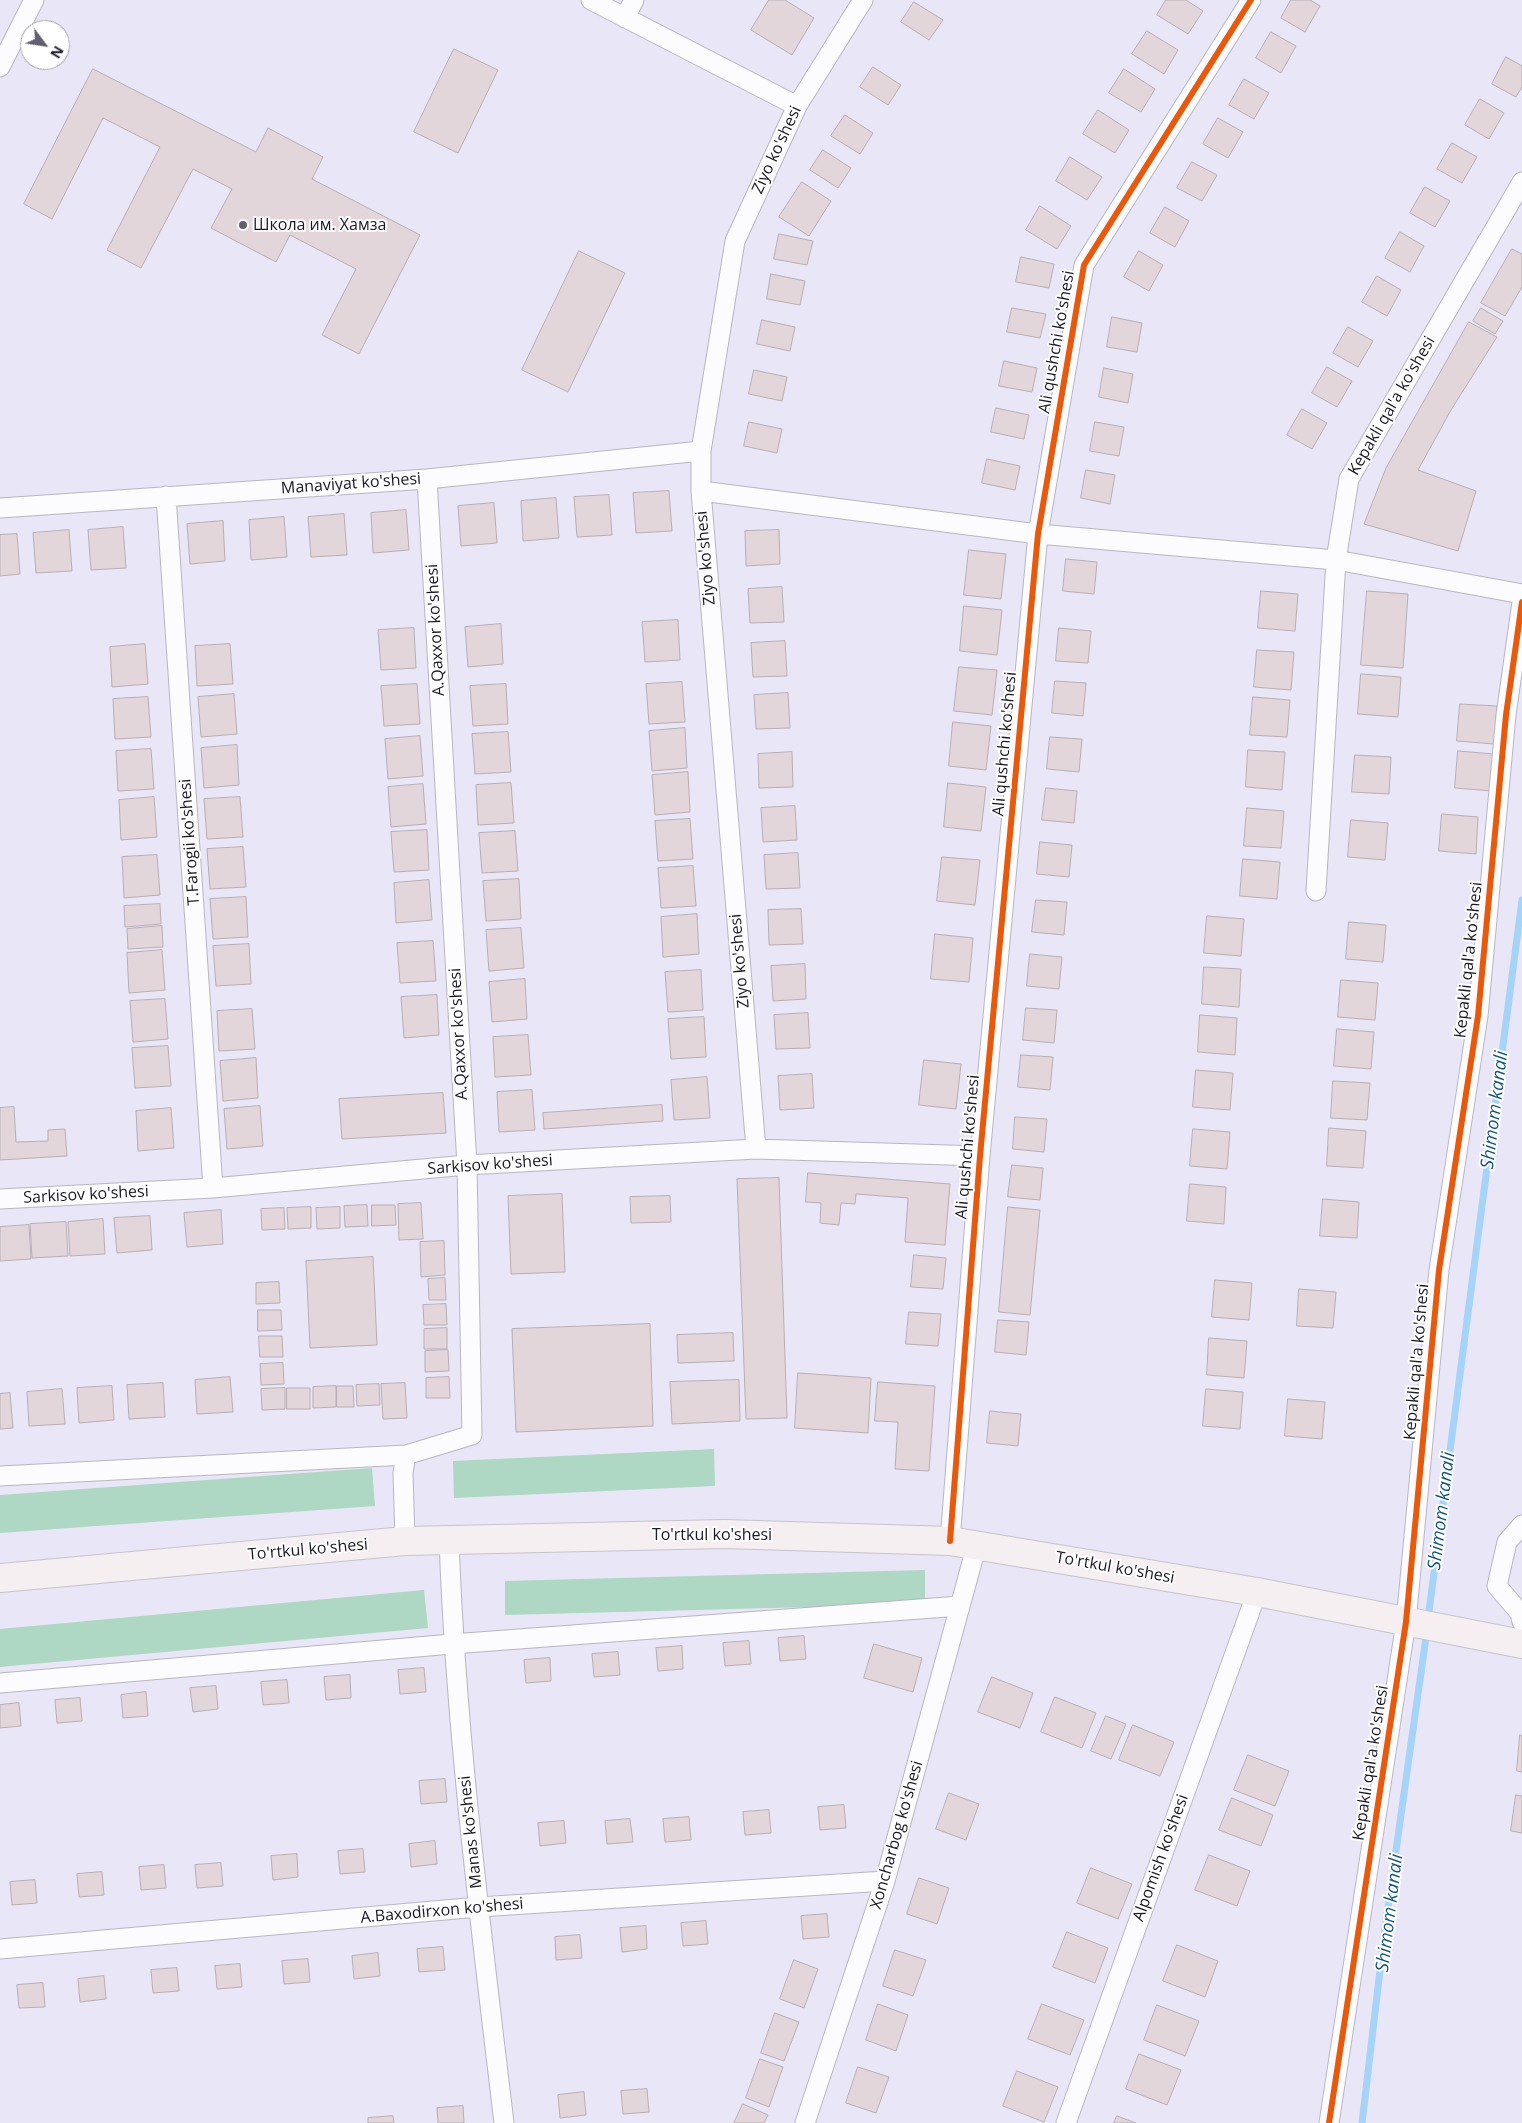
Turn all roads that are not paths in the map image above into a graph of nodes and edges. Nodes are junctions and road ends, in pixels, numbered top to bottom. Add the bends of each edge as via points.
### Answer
1 (34, 0) edge
2 (591, 0) edge
3 (634, 0) edge
4 (863, 0) edge
5 (1251, 0) edge
6 (625, 18) junction
7 (0, 67) edge
8 (797, 106) junction
9 (1522, 182) edge
10 (701, 452) junction
11 (427, 479) junction
12 (701, 491) junction
13 (166, 496) junction
14 (0, 508) edge
15 (1038, 534) junction
16 (1336, 560) junction
17 (1522, 594) edge
18 (1522, 602) edge
19 (1316, 891) dead end
20 (756, 1149) junction
21 (980, 1156) junction
22 (467, 1165) junction
23 (213, 1188) junction
24 (0, 1199) edge
25 (406, 1454) junction
26 (0, 1476) edge
27 (1522, 1525) edge
28 (449, 1540) junction
29 (405, 1541) junction
30 (950, 1541) junction
31 (977, 1544) junction
32 (0, 1578) edge
33 (1257, 1592) junction
34 (960, 1606) junction
35 (1522, 1622) edge
36 (1412, 1623) junction
37 (452, 1644) junction
38 (1522, 1644) edge
39 (0, 1683) edge
40 (885, 1881) junction
41 (478, 1907) junction
42 (0, 1949) edge
43 (504, 2123) edge
44 (805, 2123) edge
45 (1066, 2123) edge
46 (1329, 2123) edge

1 - 7 street
2 - 6 street
3 - 6 street
4 - 8 street, Ziyo ko'shesi
5 - 15 street, Ali qushchi ko'shesi via 1084,265
6 - 8 street
8 - 10 street, Ziyo ko'shesi via 735,241
9 - 16 street, Kepakli qal'a ko'shesi via 1349,479
10 - 11 street, Manaviyat ko'shesi
10 - 12 street, Ziyo ko'shesi
11 - 13 street, Manaviyat ko'shesi
11 - 22 street, A.Qaxxor ko'shesi
12 - 15 street
12 - 20 street, Ziyo ko'shesi
13 - 14 street, Manaviyat ko'shesi
13 - 23 street, T.Farogii ko'shesi
15 - 16 street
15 - 21 street, Ali qushchi ko'shesi
16 - 17 street
16 - 19 street, Kepakli qal'a ko'shesi
18 - 36 street, Kepakli qal'a ko'shesi via 1506,715 1478,1016 1439,1270
20 - 21 street, Sarkisov ko'shesi
20 - 22 street, Sarkisov ko'shesi
21 - 30 street, Ali qushchi ko'shesi
22 - 23 street, Sarkisov ko'shesi
22 - 25 street, A.Qaxxor ko'shesi via 472,1434
23 - 24 street, Sarkisov ko'shesi
25 - 26 street
25 - 29 street via 403,1473
27 - 35 street via 1508,1542 1497,1586 1520,1613
28 - 29 main road, To'rtkul ko'shesi
28 - 30 main road, To'rtkul ko'shesi via 724,1534
28 - 37 street, Manas ko'shesi
29 - 32 main road, To'rtkul ko'shesi
30 - 31 main road, To'rtkul ko'shesi
31 - 33 main road, To'rtkul ko'shesi
31 - 34 street, Xoncharbog ko'shesi
33 - 36 main road, To'rtkul ko'shesi
33 - 45 street, Alpomish ko'shesi
34 - 37 street
34 - 40 street, Xoncharbog ko'shesi
36 - 38 main road, To'rtkul ko'shesi
36 - 46 street, Kepakli qal'a ko'shesi
37 - 39 street
37 - 41 street, Manas ko'shesi
40 - 41 street, A.Baxodirxon ko'shesi
40 - 44 street, Xoncharbog ko'shesi
41 - 42 street, A.Baxodirxon ko'shesi
41 - 43 street, Manas ko'shesi

